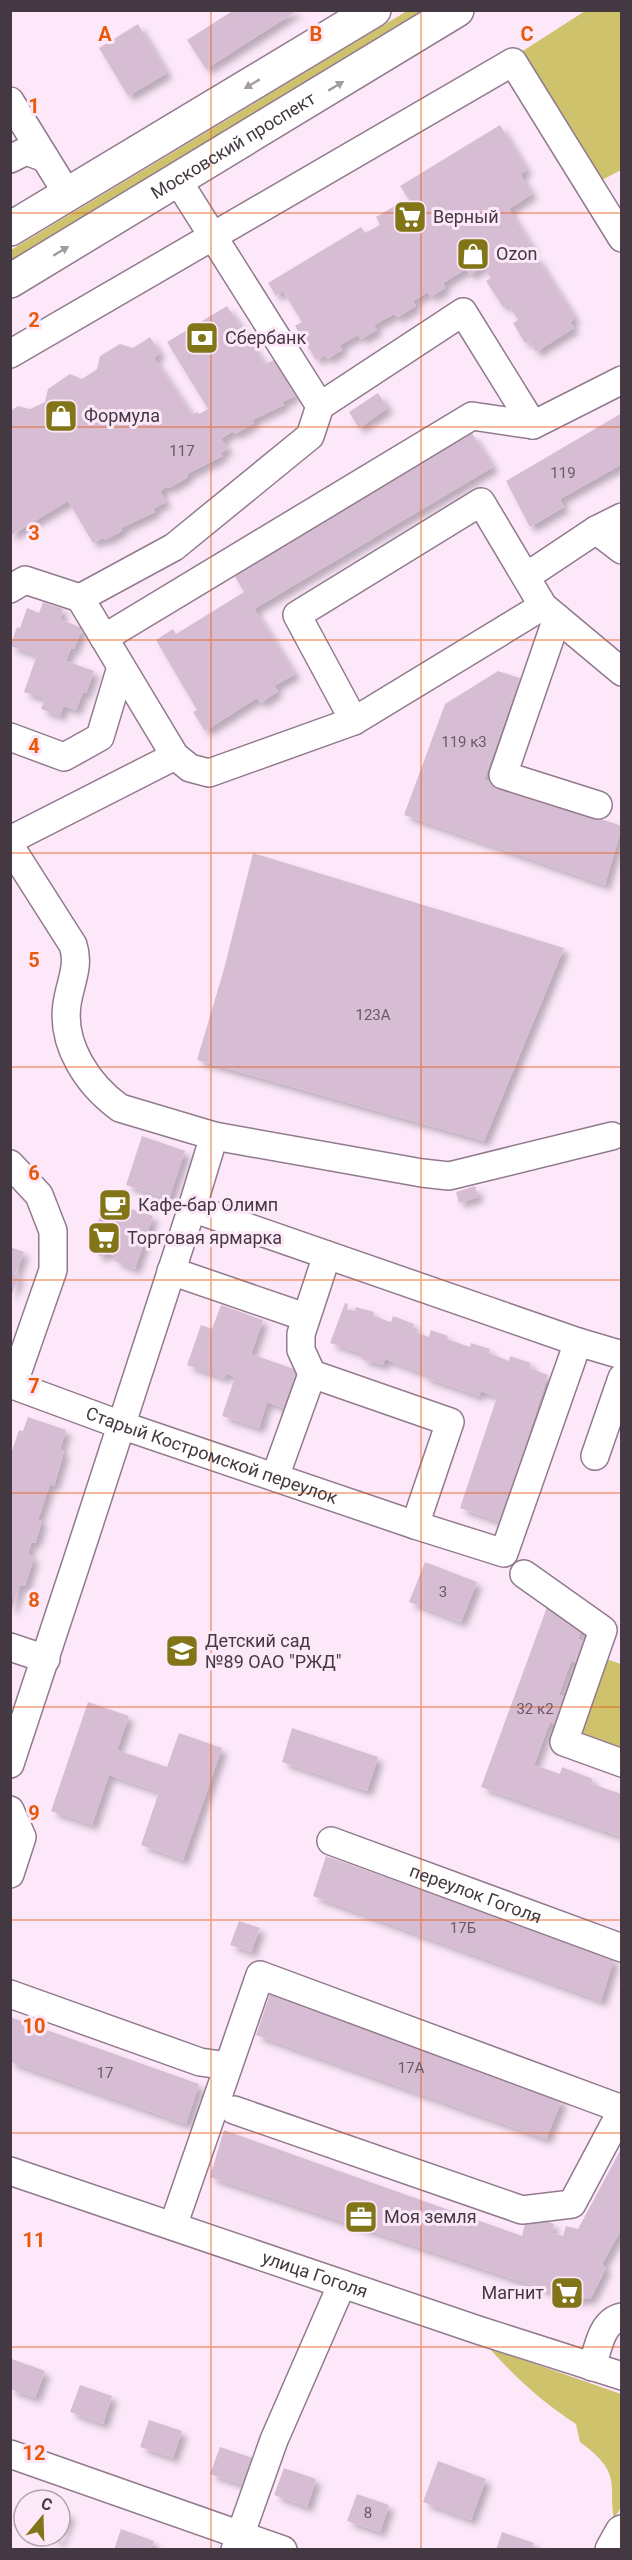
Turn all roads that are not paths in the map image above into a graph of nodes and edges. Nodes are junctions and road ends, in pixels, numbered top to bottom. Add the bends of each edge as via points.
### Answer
1 (374, 10) edge
2 (457, 10) edge
3 (10, 101) edge
4 (45, 158) junction
5 (10, 159) edge
6 (178, 181) junction
7 (68, 195) junction
8 (612, 200) edge
9 (10, 229) edge
10 (213, 236) junction
11 (621, 238) edge
12 (10, 281) edge
13 (10, 354) edge
14 (621, 380) edge
15 (320, 406) junction
16 (533, 425) junction
17 (621, 517) edge
18 (596, 530) junction
19 (621, 550) edge
20 (527, 576) junction
21 (10, 589) edge
22 (80, 598) junction
23 (550, 612) junction
24 (104, 638) junction
25 (122, 667) junction
26 (621, 672) edge
27 (354, 721) junction
28 (10, 737) edge
29 (175, 756) junction
30 (598, 805) dead end
31 (10, 840) edge
32 (10, 846) edge
33 (214, 1136) junction
34 (612, 1136) dead end
35 (10, 1164) edge
36 (192, 1208) junction
37 (327, 1255) junction
38 (171, 1271) junction
39 (305, 1317) junction
40 (578, 1342) junction
41 (621, 1355) edge
42 (312, 1374) junction
43 (621, 1378) edge
44 (12, 1384) edge
45 (121, 1425) junction
46 (595, 1456) dead end
47 (275, 1477) junction
48 (415, 1525) junction
49 (524, 1574) dead end
50 (10, 1647) edge
51 (46, 1659) junction
52 (621, 1763) edge
53 (10, 1764) edge
54 (10, 1810) edge
55 (332, 1842) dead end
56 (10, 1874) edge
57 (621, 1948) edge
58 (10, 1994) edge
59 (228, 2066) junction
60 (234, 2110) dead end
61 (621, 2110) edge
62 (10, 2171) edge
63 (173, 2226) junction
64 (342, 2284) junction
65 (621, 2317) edge
66 (592, 2367) junction
67 (621, 2376) edge
68 (10, 2454) edge
69 (621, 2532) edge
70 (238, 2543) edge
71 (283, 2550) edge
72 (612, 2550) edge

1 -> 7 main road
6 -> 2 main road, Московский проспект
3 - 4 street
4 - 5 street via 26,151
4 - 7 street
6 - 10 street
12 -> 6 main road, Московский проспект
7 - 9 main road
8 - 10 street via 513,62
8 - 11 street
10 - 13 street
10 - 15 street
14 - 16 street
15 - 16 street via 463,312
15 - 22 street via 310,436 174,547
16 - 24 street via 472,416
17 - 18 street
18 - 19 street
18 - 20 street
20 - 23 street
20 - 27 street via 481,502 297,615
21 - 22 street via 25,580
22 - 24 street
23 - 26 street
23 - 27 street
23 - 30 street via 503,775
24 - 25 street
25 - 28 street via 100,737 64,757
25 - 29 street
27 - 29 street via 209,773 190,768
29 - 31 street
32 - 33 street via 75,951 76,969 66,1021 68,1038 81,1065 120,1108
33 - 34 street via 449,1176
33 - 36 street
35 - 44 street via 39,1195 53,1231 53,1270
36 - 37 street
36 - 38 street
37 - 39 street
37 - 40 street
38 - 39 street
38 - 45 street
39 - 42 street via 301,1350
40 - 41 street
40 - 48 street, Старый Костромской переулок via 504,1553
42 - 47 street
42 - 48 street via 450,1422
43 - 46 street
44 - 45 street, Старый Костромской переулок
45 - 47 street, Старый Костромской переулок
45 - 51 street
47 - 48 street, Старый Костромской переулок
49 - 52 street via 603,1630 564,1742
50 - 51 street
51 - 53 street
54 - 56 street via 22,1837
55 - 57 street, переулок Гоголя
58 - 59 street via 200,2062
59 - 61 street via 260,1975
59 - 63 street
60 - 61 street via 522,2210 572,2204
62 - 63 street, улица Гоголя
63 - 64 street, улица Гоголя
64 - 66 street, улица Гоголя
64 - 70 street via 274,2440
65 - 66 street via 605,2327
66 - 67 street, улица Гоголя
68 - 70 street
69 - 72 main road
70 - 71 street

